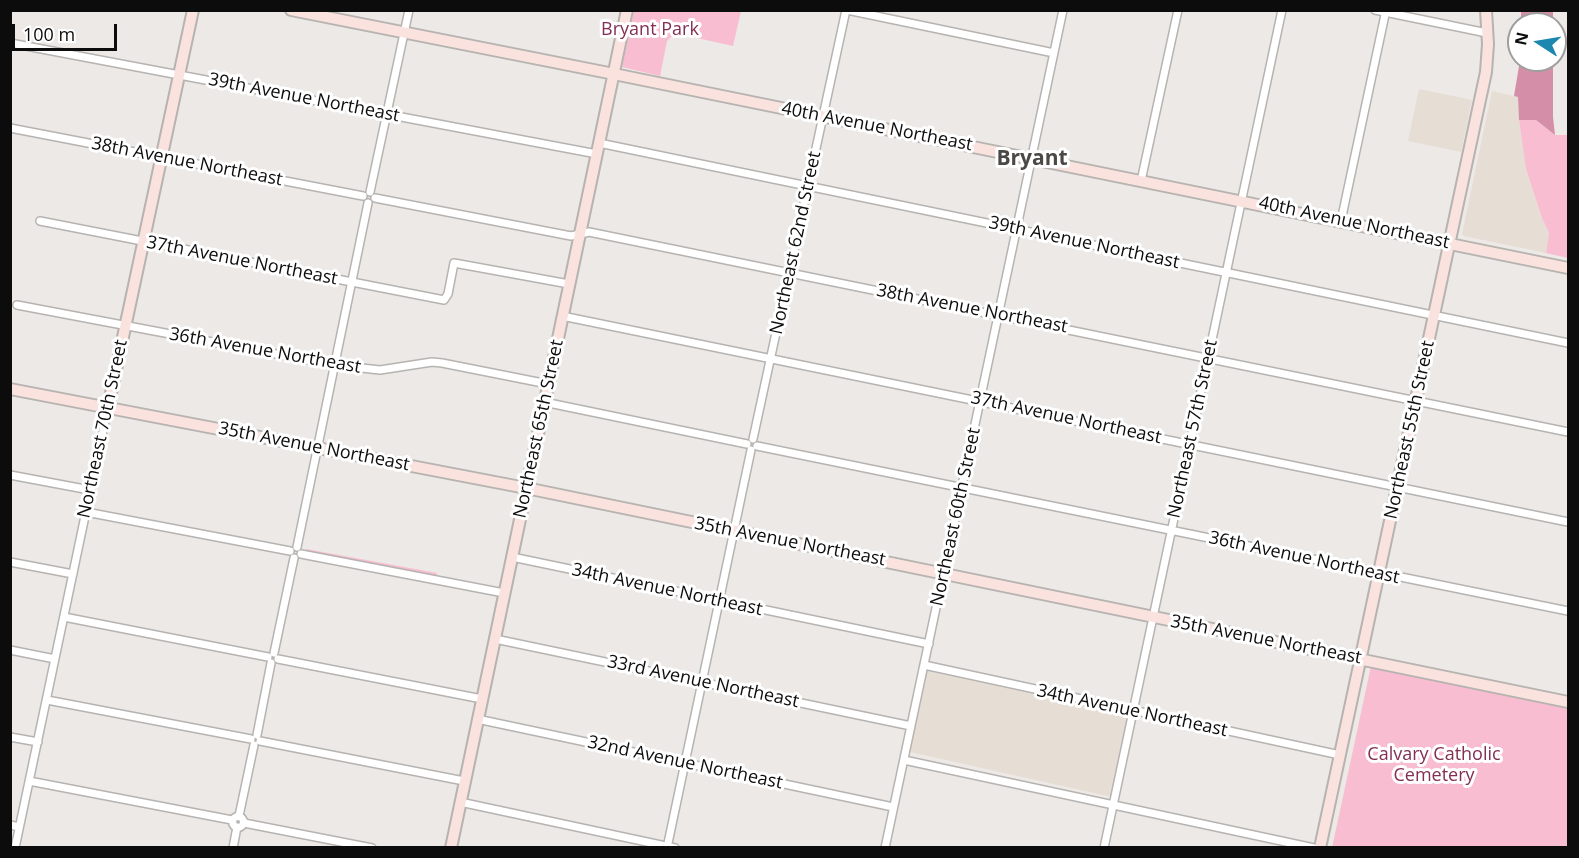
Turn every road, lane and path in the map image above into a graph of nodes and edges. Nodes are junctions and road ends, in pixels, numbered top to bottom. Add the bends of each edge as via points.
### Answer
1 (193, 10) edge
2 (291, 10) edge
3 (409, 10) edge
4 (627, 10) edge
5 (846, 10) edge
6 (1063, 10) edge
7 (1178, 10) edge
8 (1282, 10) edge
9 (1375, 10) edge
10 (1486, 10) edge
11 (1386, 12) edge
12 (404, 33) junction
13 (1487, 33) junction
14 (10, 43) edge
15 (1054, 53) junction
16 (614, 74) junction
17 (179, 75) junction
18 (387, 114) junction
19 (823, 117) junction
20 (10, 128) edge
21 (598, 149) junction
22 (161, 157) junction
23 (1032, 159) junction
24 (1141, 181) junction
25 (808, 186) junction
26 (369, 195) junction
27 (1242, 200) junction
28 (40, 221) dead end
29 (1341, 221) junction
30 (1016, 229) junction
31 (580, 233) junction
32 (143, 242) junction
33 (1450, 243) junction
34 (1569, 268) edge
35 (1227, 271) junction
36 (789, 272) junction
37 (352, 282) junction
38 (569, 284) junction
39 (17, 305) dead end
40 (1435, 314) junction
41 (1000, 315) junction
42 (562, 316) junction
43 (125, 324) junction
44 (1569, 343) edge
45 (771, 358) junction
46 (1209, 358) junction
47 (333, 365) junction
48 (548, 384) junction
49 (10, 389) edge
50 (981, 401) junction
51 (544, 402) junction
52 (1416, 402) junction
53 (108, 407) junction
54 (1569, 432) edge
55 (1190, 444) junction
56 (752, 445) junction
57 (317, 447) junction
58 (10, 475) edge
59 (962, 487) junction
60 (1398, 487) junction
61 (526, 488) junction
62 (90, 490) junction
63 (86, 512) junction
64 (1569, 522) edge
65 (732, 531) junction
66 (1171, 531) junction
67 (296, 553) junction
68 (512, 556) junction
69 (10, 562) edge
70 (944, 573) junction
71 (73, 574) junction
72 (1379, 574) junction
73 (504, 593) junction
74 (718, 601) junction
75 (1569, 611) edge
76 (64, 617) junction
77 (1153, 618) junction
78 (495, 639) junction
79 (929, 644) junction
80 (10, 650) edge
81 (273, 658) junction
82 (1361, 658) junction
83 (56, 659) junction
84 (924, 665) junction
85 (701, 681) junction
86 (482, 699) junction
87 (47, 700) junction
88 (1569, 702) edge
89 (1133, 712) junction
90 (477, 720) junction
91 (911, 726) junction
92 (10, 737) edge
93 (256, 740) junction
94 (38, 742) junction
95 (1340, 755) junction
96 (904, 760) junction
97 (685, 764) junction
98 (29, 781) junction
99 (464, 781) junction
100 (460, 802) junction
101 (1113, 805) junction
102 (893, 807) junction
103 (238, 822) junction
104 (10, 825) edge
105 (20, 827) junction
106 (670, 847) edge
107 (15, 848) edge
108 (233, 848) edge
109 (372, 848) edge
110 (451, 848) edge
111 (885, 848) edge
112 (1104, 848) edge
113 (1314, 848) edge
114 (1320, 848) edge

1 - 17 main road, Northeast 70th Street
2 - 12 main road, 40th Avenue Northeast
3 - 12 street
4 - 16 main road, Northeast 65th Street
5 - 15 street
5 - 19 street, Northeast 62nd Street
6 - 15 street, Northeast 60th Street
7 - 24 street
8 - 27 street, Northeast 57th Street
9 - 11 street
10 - 13 main road, Northeast 55th Street
11 - 13 street
11 - 29 street
12 - 16 main road, 40th Avenue Northeast
12 - 18 street
13 - 33 main road, Northeast 55th Street via 1486,72
14 - 17 street, 39th Avenue Northeast
15 - 23 street, Northeast 60th Street
16 - 19 main road, 40th Avenue Northeast
16 - 21 main road, Northeast 65th Street
17 - 18 street, 39th Avenue Northeast
17 - 22 main road, Northeast 70th Street
18 - 21 street, 39th Avenue Northeast
18 - 26 street
19 - 23 main road, 40th Avenue Northeast
19 - 25 street, Northeast 62nd Street
20 - 22 street, 38th Avenue Northeast
21 - 25 street, 39th Avenue Northeast
21 - 31 main road, Northeast 65th Street
22 - 26 street, 38th Avenue Northeast
22 - 32 main road, Northeast 70th Street
23 - 24 main road, 40th Avenue Northeast
23 - 30 street, Northeast 60th Street
24 - 27 main road, 40th Avenue Northeast
25 - 30 street, 39th Avenue Northeast
25 - 36 street, Northeast 62nd Street
26 - 31 street, 38th Avenue Northeast via 571,236
26 - 37 street via 372,202 368,203
27 - 29 main road, 40th Avenue Northeast
27 - 35 street, Northeast 57th Street
28 - 32 street, 37th Avenue Northeast
29 - 33 main road, 40th Avenue Northeast
30 - 35 street, 39th Avenue Northeast
30 - 41 street, Northeast 60th Street
31 - 36 street, 38th Avenue Northeast
31 - 38 main road, Northeast 65th Street
32 - 37 street, 37th Avenue Northeast
32 - 43 main road, Northeast 70th Street
33 - 34 main road, 40th Avenue Northeast
33 - 40 main road, Northeast 55th Street
35 - 40 street, 39th Avenue Northeast
35 - 46 street, Northeast 57th Street
36 - 41 street, 38th Avenue Northeast
36 - 45 street, Northeast 62nd Street
37 - 38 street, 37th Avenue Northeast via 444,300 454,263
37 - 47 street
38 - 42 main road, Northeast 65th Street
39 - 43 street, 36th Avenue Northeast
40 - 44 street, 39th Avenue Northeast
40 - 52 main road, Northeast 55th Street
41 - 46 street, 38th Avenue Northeast
41 - 50 street, Northeast 60th Street
42 - 45 street, 37th Avenue Northeast
42 - 48 main road, Northeast 65th Street
43 - 47 street, 36th Avenue Northeast
43 - 53 main road, Northeast 70th Street
45 - 50 street, 37th Avenue Northeast
45 - 56 street, Northeast 62nd Street
46 - 52 street, 38th Avenue Northeast
46 - 55 street, Northeast 57th Street
47 - 48 street, 36th Avenue Northeast via 380,370 432,362
47 - 57 street
48 - 51 main road, Northeast 65th Street
49 - 53 main road, 35th Avenue Northeast
50 - 55 street, 37th Avenue Northeast
50 - 59 street, Northeast 60th Street
51 - 56 street, 36th Avenue Northeast
51 - 61 main road, Northeast 65th Street
52 - 54 street, 38th Avenue Northeast
52 - 60 main road, Northeast 55th Street
53 - 57 main road, 35th Avenue Northeast
53 - 62 street, Northeast 70th Street
55 - 60 street, 37th Avenue Northeast
55 - 66 street, Northeast 57th Street
56 - 59 street, 36th Avenue Northeast
56 - 65 street, Northeast 62nd Street
57 - 61 main road, 35th Avenue Northeast
57 - 67 street
58 - 62 street
59 - 66 street, 36th Avenue Northeast
59 - 70 street, Northeast 60th Street
60 - 64 street, 37th Avenue Northeast
60 - 72 main road, Northeast 55th Street
61 - 65 main road, 35th Avenue Northeast
61 - 68 main road, Northeast 65th Street
62 - 63 street, Northeast 70th Street
63 - 67 street
63 - 71 street, Northeast 70th Street
65 - 70 main road, 35th Avenue Northeast
65 - 74 street, Northeast 62nd Street
66 - 72 street, 36th Avenue Northeast
66 - 77 street, Northeast 57th Street
67 - 73 street
67 - 81 street
68 - 73 main road, Northeast 65th Street
68 - 74 street, 34th Avenue Northeast
69 - 71 street
70 - 77 main road, 35th Avenue Northeast
70 - 79 street, Northeast 60th Street
71 - 76 street, Northeast 70th Street
72 - 75 street, 36th Avenue Northeast
72 - 82 main road, Northeast 55th Street
73 - 78 main road, Northeast 65th Street
74 - 79 street, 34th Avenue Northeast
74 - 85 street, Northeast 62nd Street
76 - 81 street
76 - 83 street, Northeast 70th Street
77 - 82 main road, 35th Avenue Northeast
77 - 89 street, Northeast 57th Street
78 - 85 street, 33rd Avenue Northeast
78 - 86 main road, Northeast 65th Street
79 - 84 street, Northeast 60th Street
80 - 83 street
81 - 86 street
81 - 93 street
82 - 88 main road, 35th Avenue Northeast
82 - 95 main road, Northeast 55th Street
83 - 87 street, Northeast 70th Street
84 - 89 street, 34th Avenue Northeast
84 - 91 street, Northeast 60th Street
85 - 91 street, 33rd Avenue Northeast
85 - 97 street, Northeast 62nd Street
86 - 90 main road, Northeast 65th Street
87 - 93 street
87 - 94 street, Northeast 70th Street
89 - 95 street, 34th Avenue Northeast
89 - 101 street, Northeast 57th Street
90 - 97 street, 32nd Avenue Northeast
90 - 99 main road, Northeast 65th Street
91 - 96 street, Northeast 60th Street
92 - 94 street
93 - 99 street
93 - 103 street
94 - 98 street, Northeast 70th Street
95 - 114 main road, Northeast 55th Street
96 - 101 street
96 - 102 street, Northeast 60th Street
97 - 102 street, 32nd Avenue Northeast
97 - 106 street, Northeast 62nd Street
98 - 103 street
98 - 105 street, Northeast 70th Street
99 - 100 main road, Northeast 65th Street
100 - 106 street
100 - 110 main road, Northeast 65th Street
101 - 112 street, Northeast 57th Street
101 - 113 street
102 - 111 street, Northeast 60th Street
103 - 108 street
103 - 109 street
104 - 105 street
105 - 107 street, Northeast 70th Street

